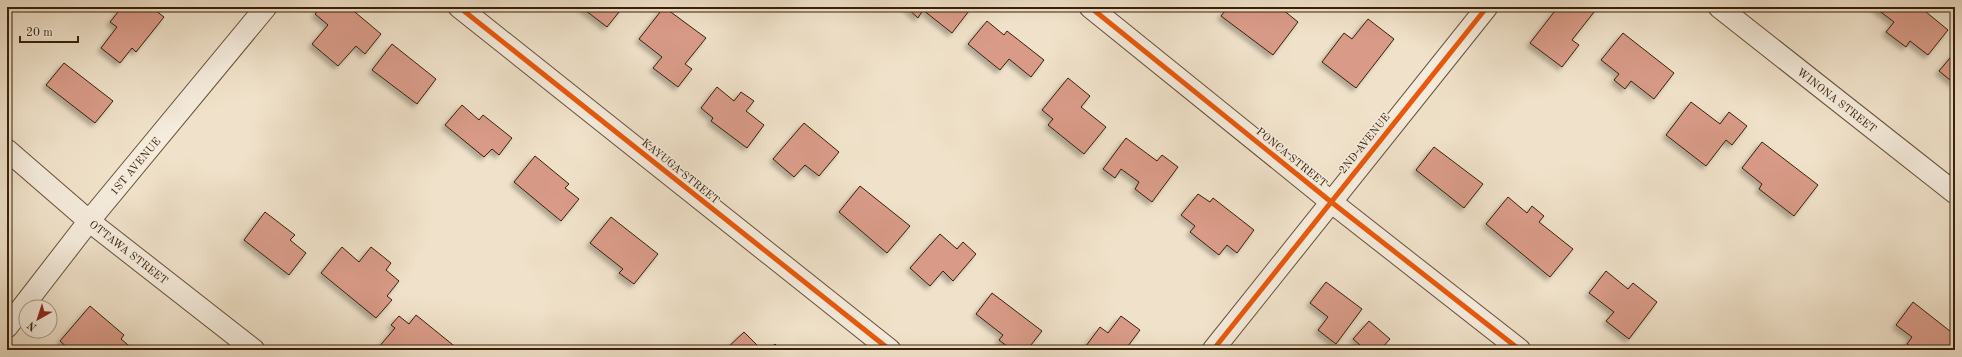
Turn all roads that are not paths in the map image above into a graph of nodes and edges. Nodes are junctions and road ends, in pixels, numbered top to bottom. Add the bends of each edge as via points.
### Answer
1 (266, 7) edge
2 (459, 7) edge
3 (1090, 7) edge
4 (1487, 7) edge
5 (1719, 7) edge
6 (7, 150) edge
7 (1955, 193) edge
8 (1330, 201) junction
9 (89, 221) junction
10 (7, 327) edge
11 (254, 350) edge
12 (890, 350) edge
13 (1213, 350) edge
14 (1520, 350) edge

1 - 9 street, 1ST AVENUE
2 - 12 street, KAYUGA STREET
3 - 8 street, PONCA STREET
4 - 8 street, 2ND AVENUE
5 - 7 street, WINONA STREET
6 - 9 street, OTTAWA STREET
8 - 13 street, 2ND AVENUE
8 - 14 street, PONCA STREET
9 - 10 street, 1ST AVENUE
9 - 11 street, OTTAWA STREET

